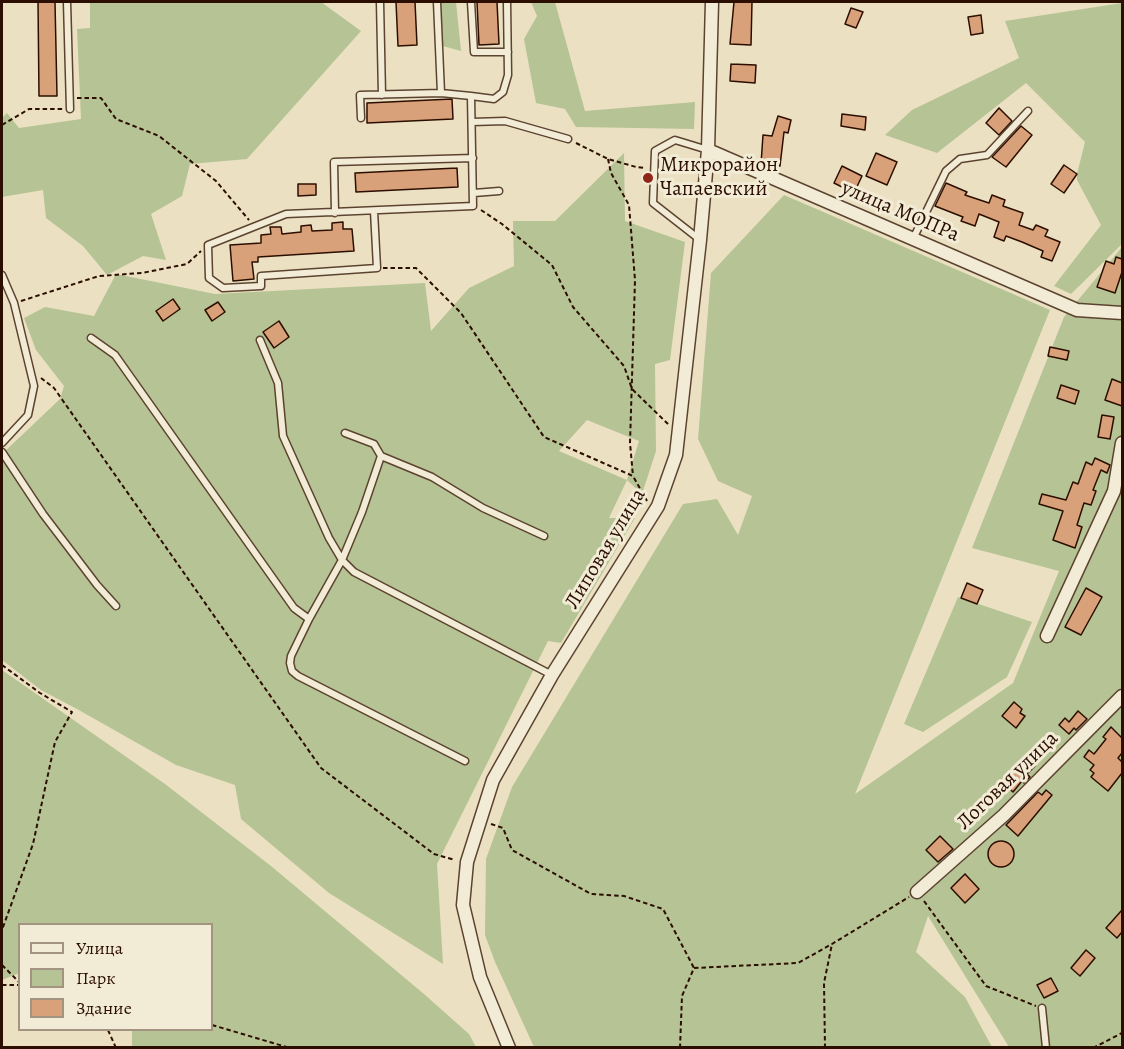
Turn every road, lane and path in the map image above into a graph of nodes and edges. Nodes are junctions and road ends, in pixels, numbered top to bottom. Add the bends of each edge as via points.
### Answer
1 (67, 2) edge
2 (380, 2) edge
3 (437, 2) edge
4 (471, 2) edge
5 (507, 2) edge
6 (712, 2) edge
7 (508, 51) junction
8 (441, 93) junction
9 (382, 95) junction
10 (471, 96) junction
11 (70, 98) junction
12 (70, 109) joint
13 (1028, 111) dead end
14 (361, 118) dead end
15 (472, 122) junction
16 (2, 125) edge
17 (568, 139) joint
18 (708, 150) junction
19 (473, 158) junction
20 (608, 159) junction
21 (655, 168) junction
22 (499, 191) dead end
23 (474, 193) junction
24 (473, 206) junction
25 (374, 211) junction
26 (335, 213) junction
27 (255, 226) junction
28 (913, 239) junction
29 (700, 240) junction
30 (208, 246) junction
31 (378, 268) junction
32 (2, 275) edge
33 (14, 303) junction
34 (1122, 314) edge
35 (91, 338) dead end
36 (260, 340) dead end
37 (30, 368) junction
38 (632, 389) junction
39 (678, 433) junction
40 (345, 434) dead end
41 (2, 443) edge
42 (1122, 443) edge
43 (2, 452) edge
44 (381, 456) junction
45 (633, 476) junction
46 (1118, 493) edge
47 (647, 501) dead end
48 (544, 536) dead end
49 (342, 560) junction
50 (116, 606) dead end
51 (309, 619) junction
52 (1047, 636) dead end
53 (2, 665) edge
54 (552, 675) junction
55 (1122, 696) edge
56 (465, 761) dead end
57 (480, 819) junction
58 (455, 860) dead end
59 (917, 892) junction
60 (2, 930) edge
61 (832, 944) junction
62 (2, 965) edge
63 (694, 968) junction
64 (18, 982) edge
65 (18, 984) edge
66 (2, 985) edge
67 (1042, 1008) joint
68 (213, 1025) edge
69 (109, 1031) edge
70 (1122, 1033) edge
71 (116, 1047) edge
72 (290, 1047) edge
73 (509, 1047) edge
74 (680, 1047) edge
75 (825, 1047) edge
76 (1046, 1047) edge
77 (1093, 1047) edge

1 - 11 lane
2 - 9 lane
3 - 8 lane
4 - 7 lane via 474,52
5 - 7 lane
6 - 18 street, Липовая улица
7 - 10 lane via 503,92 494,99
8 - 9 lane
8 - 10 lane
9 - 14 lane via 360,95
10 - 15 lane
11 - 12 lane
11 - 27 path via 100,98 116,118 159,136 216,181
12 - 16 path via 29,109
13 - 28 lane via 987,155 960,159 946,171
15 - 17 lane via 505,121
15 - 19 lane
17 - 20 path
18 - 21 lane via 675,140 655,151
18 - 28 street, улица МОПРа
18 - 29 street, Липовая улица
19 - 23 lane
19 - 26 lane via 334,162
20 - 21 path
20 - 38 path via 611,173 629,205 635,279
21 - 29 lane via 653,203
22 - 23 lane
23 - 24 lane
24 - 25 lane
24 - 38 path via 552,265 573,307 624,366
25 - 26 lane
25 - 31 lane
26 - 27 lane via 286,214
27 - 30 lane
28 - 34 street, улица МОПРа via 1077,310
29 - 39 street, Липовая улица
30 - 31 lane via 209,278 223,288 261,286 261,276
30 - 33 path via 187,264 99,276
31 - 45 path via 416,268 461,314 544,437
32 - 33 lane
33 - 37 lane
35 - 51 lane via 115,355 294,608
36 - 49 lane via 278,383 283,436
37 - 41 lane via 34,386 28,416
37 - 58 path via 54,388 321,768 434,854
38 - 39 path
38 - 45 path
39 - 54 street, Липовая улица via 676,455 658,506
40 - 44 lane via 374,444
42 - 46 street
43 - 50 lane via 43,514
44 - 48 lane via 432,477 483,508
44 - 49 lane
45 - 47 path
46 - 52 street
49 - 51 lane
49 - 54 lane via 354,572
51 - 56 lane via 291,656 292,671
53 - 60 path via 72,712 55,742 33,844
54 - 57 street, Липовая улица via 493,780
55 - 59 street, Логовая улица via 1004,815
57 - 63 path via 503,828 512,850 591,894 624,896 663,909
57 - 73 street, Липовая улица via 467,862 464,905 480,977
59 - 61 path
59 - 67 path via 986,986
61 - 63 path via 798,963
61 - 75 path via 824,983
62 - 64 path
63 - 74 path via 682,996
65 - 66 path
67 - 76 lane
68 - 72 path
69 - 71 path
70 - 77 path

